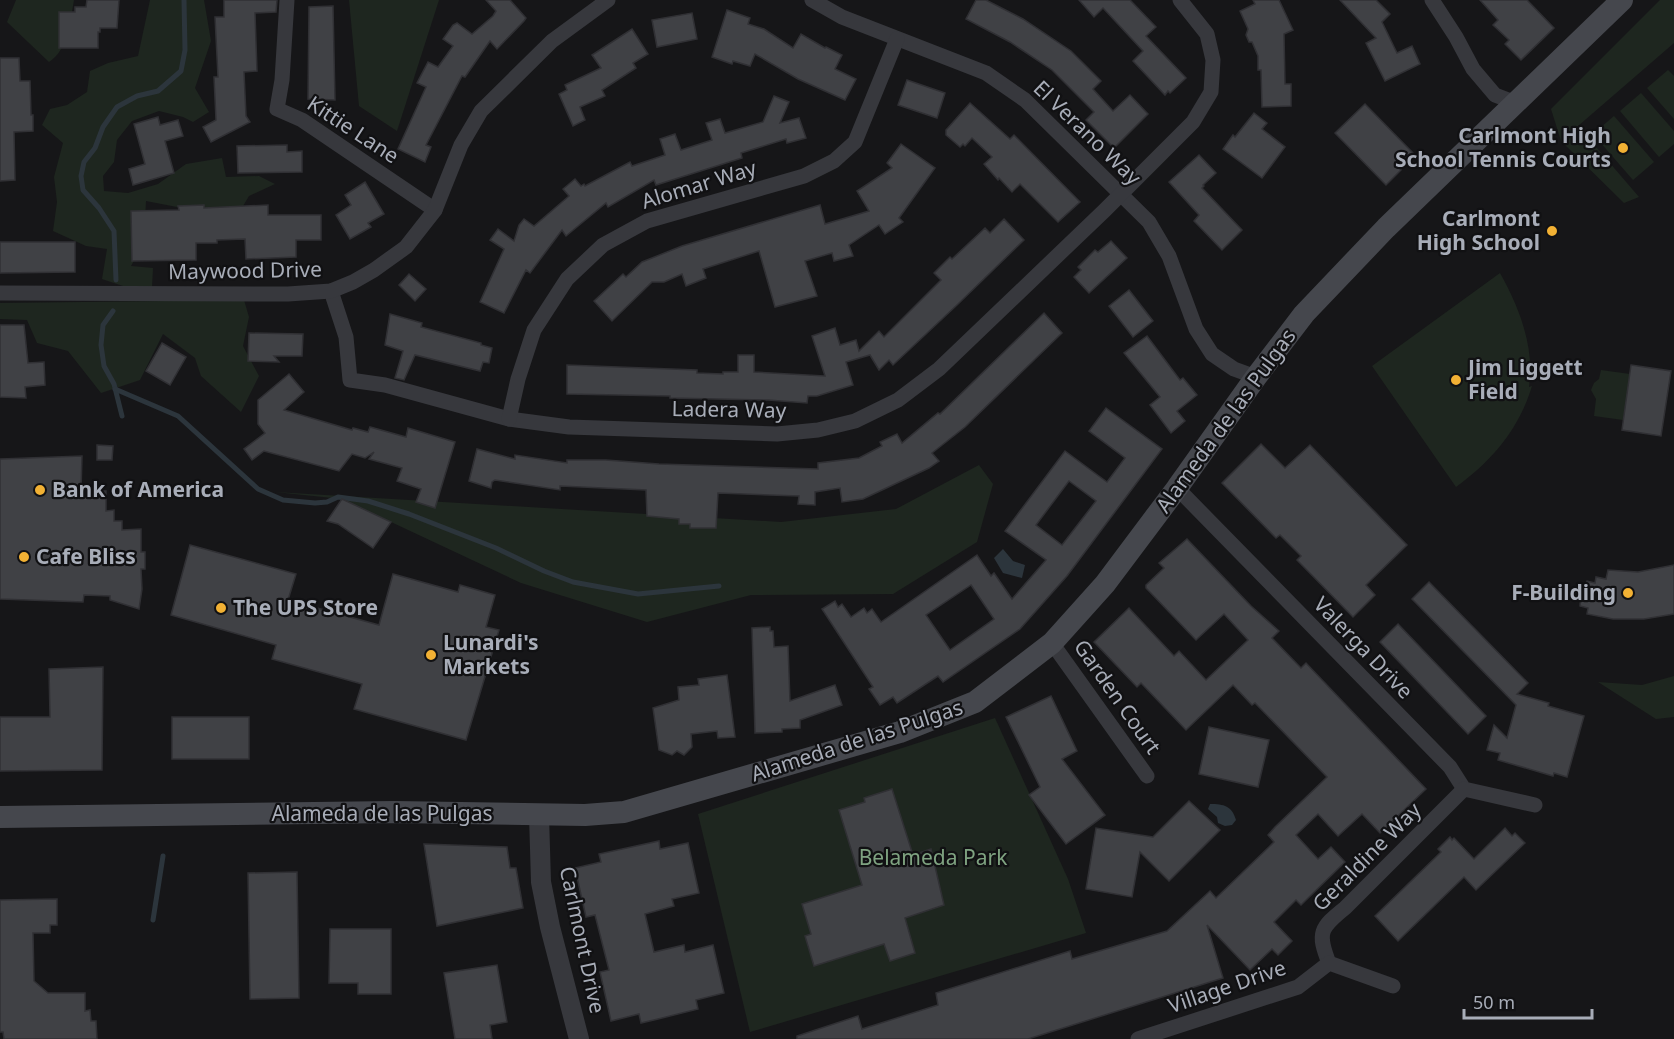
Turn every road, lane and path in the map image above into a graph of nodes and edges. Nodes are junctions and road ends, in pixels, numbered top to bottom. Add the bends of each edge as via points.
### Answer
1 (287, 0) edge
2 (608, 0) edge
3 (812, 0) edge
4 (1180, 0) edge
5 (1432, 0) edge
6 (1622, 0) edge
7 (897, 39) junction
8 (1516, 103) junction
9 (1119, 194) junction
10 (435, 210) junction
11 (330, 291) junction
12 (0, 293) edge
13 (1256, 376) junction
14 (509, 419) junction
15 (1177, 488) junction
16 (1052, 643) junction
17 (1147, 776) dead end
18 (1464, 789) junction
19 (1535, 805) dead end
20 (539, 815) junction
21 (0, 818) edge
22 (1329, 963) junction
23 (1393, 986) dead end
24 (579, 1039) edge
25 (1138, 1039) edge

1 - 10 street, Kittie Lane via 277,109 302,120
2 - 10 street, Maywood Drive via 552,41 481,111 461,145
3 - 7 street, El Verano Way
4 - 9 street, Ladera Way via 1207,34 1213,60 1211,92 1193,122
5 - 8 street via 1473,69 1495,95
6 - 8 main road, Alameda de las Pulgas
7 - 9 street, El Verano Way via 986,73 1025,100
7 - 14 street, Alomar Way via 855,142 834,161 804,176 647,221 603,245 574,272 534,330
8 - 13 main road, Alameda de las Pulgas via 1386,228 1304,314
9 - 13 street, El Verano Way via 1149,222 1169,256 1196,329 1212,354 1234,369
9 - 14 street, Ladera Way via 939,369 897,400 855,421 777,435 569,427
10 - 11 street, Maywood Drive via 406,247 360,278
11 - 12 street, Maywood Drive
11 - 14 street, Ladera Way via 346,337 350,380 385,385
13 - 15 main road, Alameda de las Pulgas
15 - 16 main road, Alameda de las Pulgas via 1105,584
15 - 18 street, Valerga Drive via 1450,767
16 - 17 street, Garden Court
16 - 20 main road, Alameda de las Pulgas via 975,702 900,732 624,812
18 - 19 street
18 - 22 street, Geraldine Way via 1327,922 1321,942
20 - 21 main road, Alameda de las Pulgas via 292,812
20 - 24 street, Carlmont Drive via 541,882
22 - 23 street
22 - 25 street, Village Drive via 1298,987

